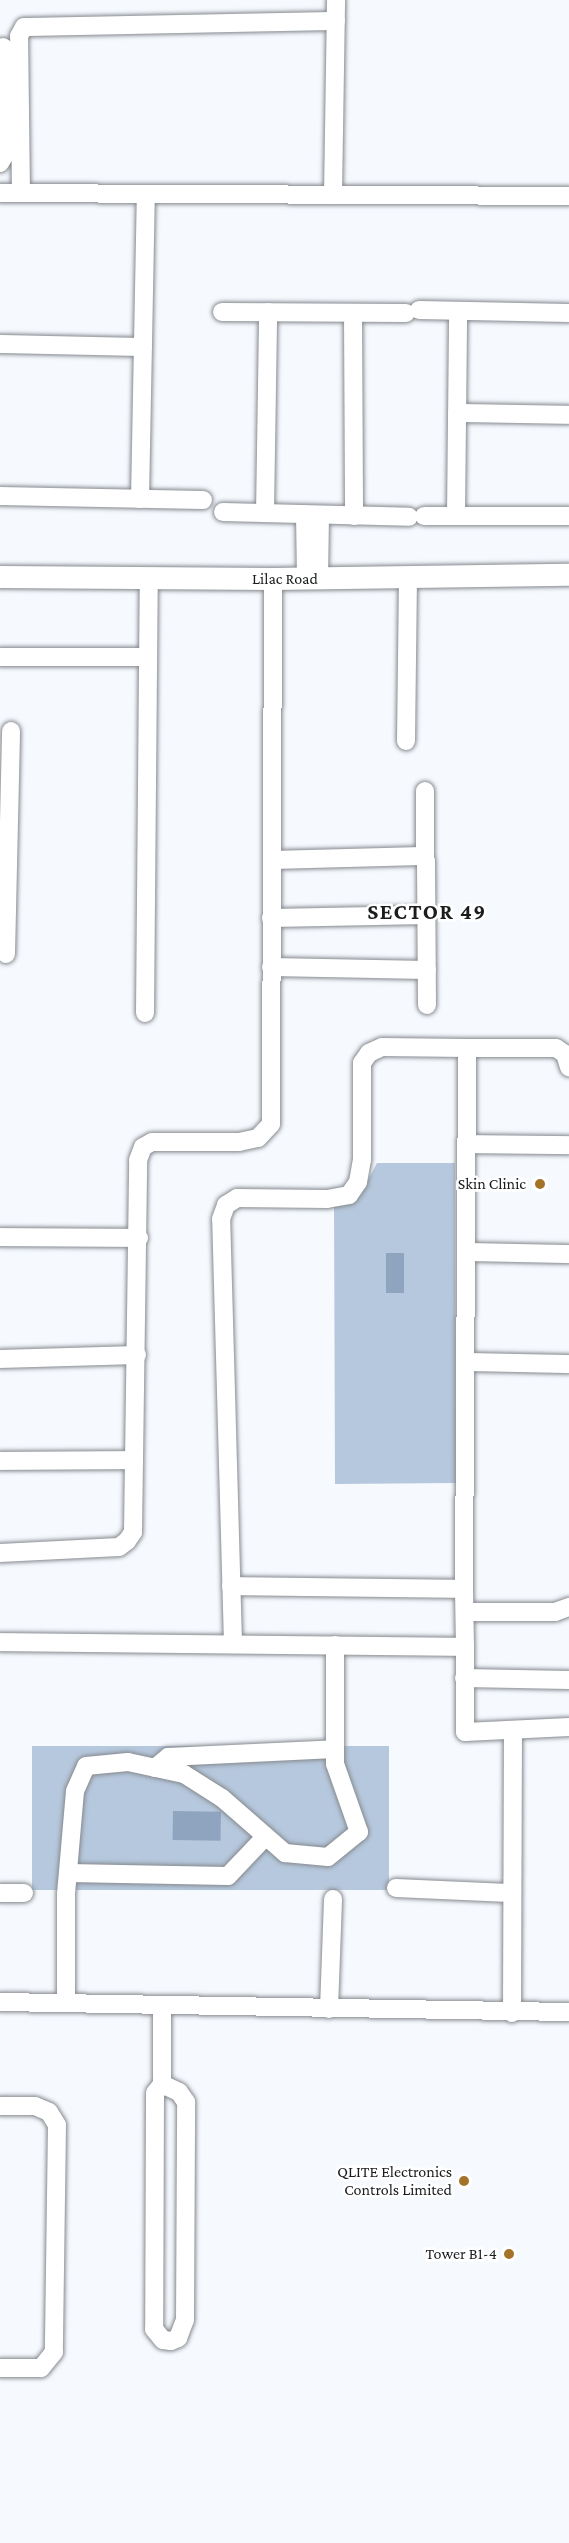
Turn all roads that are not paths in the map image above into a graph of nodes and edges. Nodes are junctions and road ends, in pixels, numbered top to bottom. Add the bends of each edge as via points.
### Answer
1 (336, 0) edge
2 (336, 21) junction
3 (8, 45) edge
4 (0, 163) edge
5 (0, 193) edge
6 (21, 193) junction
7 (146, 194) junction
8 (333, 195) junction
9 (569, 196) edge
10 (458, 311) junction
11 (222, 312) dead end
12 (268, 312) junction
13 (353, 313) junction
14 (569, 313) edge
15 (0, 344) edge
16 (143, 347) junction
17 (457, 413) junction
18 (569, 415) edge
19 (0, 496) edge
20 (140, 499) junction
21 (203, 500) dead end
22 (223, 512) dead end
23 (265, 513) junction
24 (313, 514) junction
25 (354, 516) junction
26 (456, 516) junction
27 (569, 516) edge
28 (569, 575) edge
29 (0, 577) edge
30 (149, 577) junction
31 (313, 579) junction
32 (408, 579) junction
33 (273, 589) dead end
34 (0, 657) edge
35 (148, 657) junction
36 (11, 731) dead end
37 (406, 741) dead end
38 (425, 791) dead end
39 (5, 800) edge
40 (424, 858) junction
41 (272, 860) junction
42 (427, 915) junction
43 (272, 918) junction
44 (6, 954) dead end
45 (271, 967) junction
46 (427, 970) junction
47 (427, 1005) dead end
48 (145, 1013) dead end
49 (468, 1048) junction
50 (569, 1067) edge
51 (467, 1144) junction
52 (569, 1145) edge
53 (0, 1237) edge
54 (139, 1238) junction
55 (466, 1252) junction
56 (569, 1254) edge
57 (137, 1354) junction
58 (0, 1359) edge
59 (466, 1362) junction
60 (569, 1364) edge
61 (134, 1460) junction
62 (0, 1461) edge
63 (0, 1553) edge
64 (231, 1586) junction
65 (464, 1589) junction
66 (569, 1607) edge
67 (465, 1612) junction
68 (0, 1642) edge
69 (233, 1643) junction
70 (335, 1645) junction
71 (465, 1647) junction
72 (464, 1678) junction
73 (569, 1680) edge
74 (569, 1727) edge
75 (513, 1730) junction
76 (335, 1749) junction
77 (155, 1768) junction
78 (265, 1837) junction
79 (68, 1873) junction
80 (396, 1888) dead end
81 (0, 1893) edge
82 (24, 1893) dead end
83 (512, 1893) junction
84 (333, 1899) dead end
85 (0, 2002) edge
86 (66, 2003) junction
87 (162, 2005) junction
88 (329, 2009) junction
89 (569, 2012) edge
90 (512, 2013) junction
91 (162, 2084) junction
92 (0, 2106) edge
93 (0, 2368) edge

1 - 2 street
2 - 3 street via 29,25
2 - 8 street
3 - 4 street via 4,156
3 - 6 street
5 - 6 street
6 - 7 street
7 - 8 street
7 - 16 street
8 - 9 street
10 - 13 street
10 - 14 street
10 - 17 street
11 - 12 street
12 - 13 street
12 - 23 street
13 - 25 street
15 - 16 street
16 - 20 street
17 - 18 street
17 - 26 street
19 - 20 street
20 - 21 street
22 - 23 street
23 - 24 street
24 - 25 street
24 - 31 street
25 - 26 street
26 - 27 street
28 - 32 street, Lilac Road
29 - 30 street, Lilac Road
30 - 31 street, Lilac Road
30 - 35 street
31 - 32 street, Lilac Road
32 - 37 street
33 - 41 street
34 - 35 street
35 - 48 street
36 - 39 street
38 - 40 street
39 - 44 street
40 - 41 street via 418,854
40 - 42 street
41 - 43 street
42 - 43 street
42 - 46 street
43 - 45 street
45 - 46 street
45 - 54 street via 271,1124 258,1138 239,1142 152,1142 143,1147 138,1160
46 - 47 street
49 - 50 street via 556,1048 565,1054
49 - 51 street
49 - 64 street via 382,1047 369,1053 362,1063 362,1160 358,1182 349,1195 237,1198 226,1205 221,1219
51 - 52 street
51 - 55 street
53 - 54 street
54 - 57 street
55 - 56 street
55 - 59 street
57 - 58 street
57 - 61 street
59 - 60 street
59 - 65 street
61 - 62 street
61 - 63 street via 133,1532 118,1547
64 - 65 street
64 - 69 street
65 - 67 street
66 - 67 street via 555,1612
67 - 71 street
68 - 69 street
69 - 70 street
70 - 71 street
70 - 76 street
71 - 72 street
72 - 73 street
72 - 75 street via 465,1732
74 - 75 street
75 - 83 street
76 - 77 street via 168,1756
76 - 78 street via 335,1764 358,1832 328,1857 285,1853
77 - 78 street via 184,1774 222,1798
77 - 79 street via 128,1762 86,1766 75,1791
78 - 79 street via 228,1876
79 - 86 street
80 - 83 street
81 - 82 street
83 - 90 street
84 - 88 street
85 - 86 street
86 - 87 street
87 - 88 street
87 - 91 street
88 - 90 street
89 - 90 street
91 - 91 street via 179,2092 186,2102 185,2320 178,2338 171,2342 163,2340 154,2329 155,2093
92 - 93 street via 35,2106 49,2112 57,2125 54,2352 41,2368

